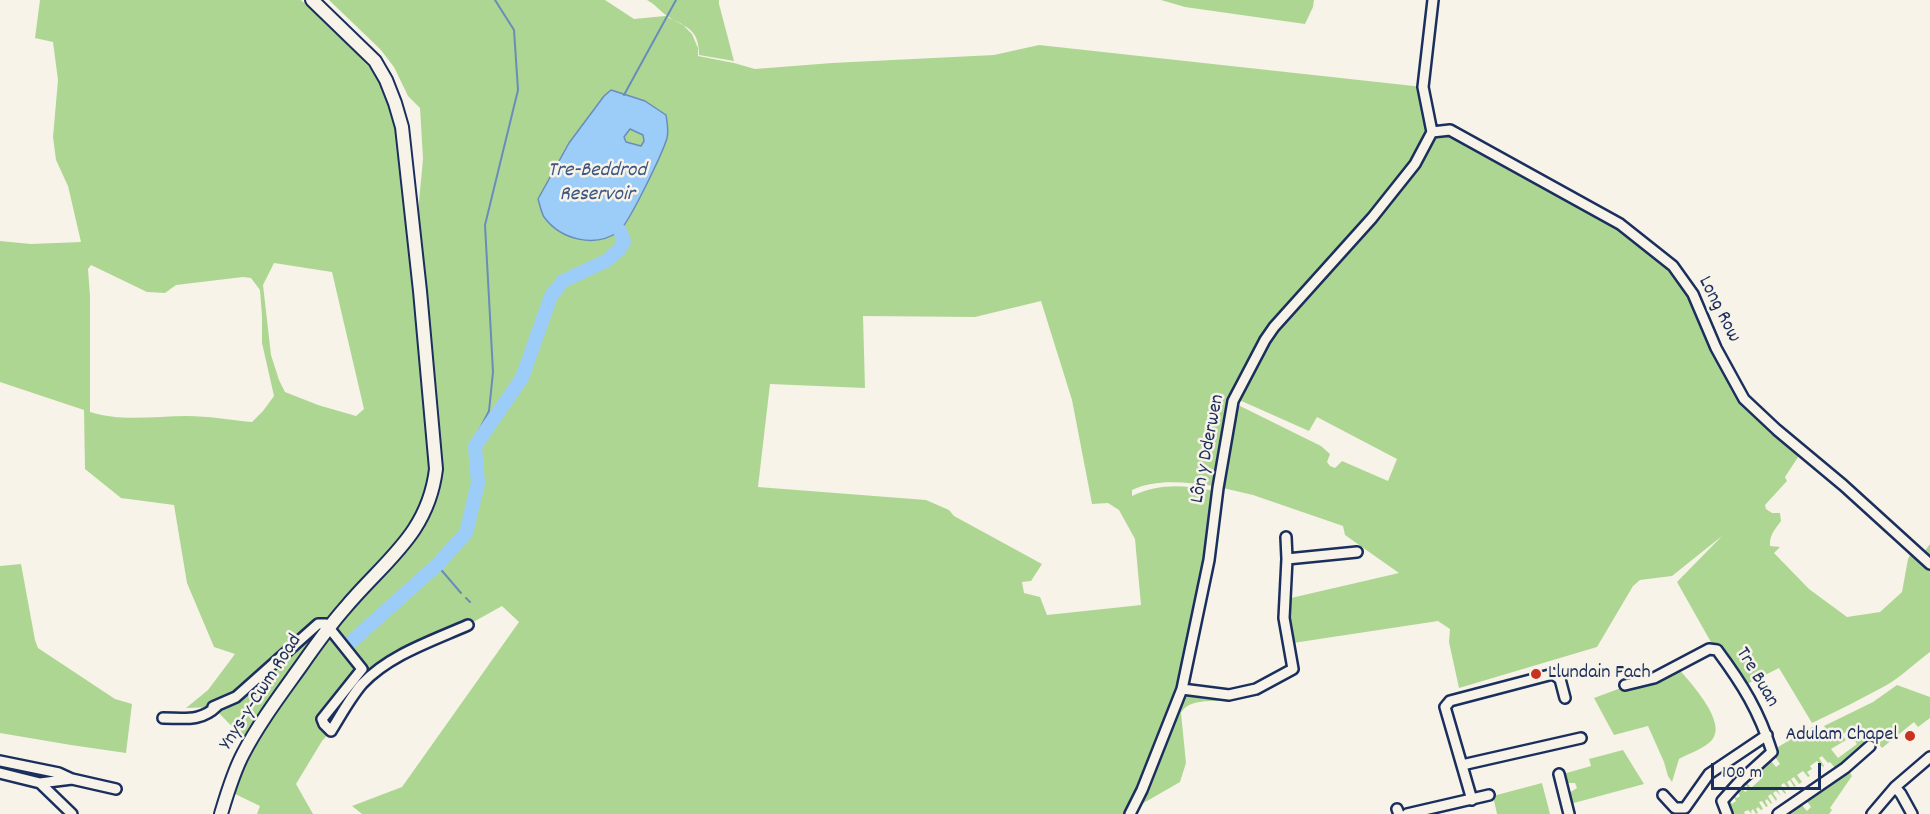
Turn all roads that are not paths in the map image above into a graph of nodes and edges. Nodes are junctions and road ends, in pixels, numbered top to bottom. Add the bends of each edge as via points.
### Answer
1 (312, 0) edge
2 (1433, 0) edge
3 (1432, 132) junction
4 (1286, 537) dead end
5 (1357, 552) dead end
6 (1287, 559) junction
7 (1930, 564) edge
8 (468, 625) dead end
9 (328, 628) junction
10 (1625, 685) dead end
11 (1182, 689) junction
12 (1565, 698) dead end
13 (163, 718) dead end
14 (1767, 735) junction
15 (1581, 738) dead end
16 (1870, 746) dead end
17 (1930, 757) edge
18 (0, 761) edge
19 (1462, 765) junction
20 (0, 773) edge
21 (1559, 774) dead end
22 (72, 779) junction
23 (40, 783) junction
24 (1895, 787) junction
25 (116, 789) dead end
26 (1490, 795) dead end
27 (1662, 795) dead end
28 (1472, 800) junction
29 (72, 814) edge
30 (221, 814) edge
31 (1130, 814) edge
32 (1407, 814) edge
33 (1569, 814) edge
34 (1727, 814) edge
35 (1778, 814) edge
36 (1872, 814) edge
37 (1912, 814) edge

1 - 9 main road, Ynys-y-Cwm Road via 375,61 402,127 436,469 420,522
2 - 3 street via 1423,87
3 - 7 street, Long Row via 1450,130 1620,224 1674,266 1694,294 1716,348 1744,399
3 - 11 street, Lôn y Dderwen via 1416,164 1274,327 1236,394 1209,560
4 - 6 street
5 - 6 street
6 - 11 street via 1284,618 1293,669 1256,689 1229,695
8 - 9 street via 376,671 352,696 331,731 322,719 362,669
9 - 13 street via 318,624 236,697 211,712 199,718
9 - 30 main road, Ynys-y-Cwm Road via 243,754
10 - 14 street, Tre Buan via 1654,678 1709,649 1717,650 1744,686
11 - 31 street, Lôn y Dderwen
12 - 19 street via 1560,679 1553,674 1450,700 1445,707
14 - 27 street via 1709,774 1685,808 1675,808
14 - 34 street, Tre Buan via 1771,755 1722,801
15 - 19 street
16 - 35 street
17 - 24 street
18 - 22 street
19 - 28 street
20 - 23 street
21 - 33 street
22 - 23 street
22 - 25 street
23 - 29 street
24 - 36 street
24 - 37 street
26 - 28 street
28 - 32 street

